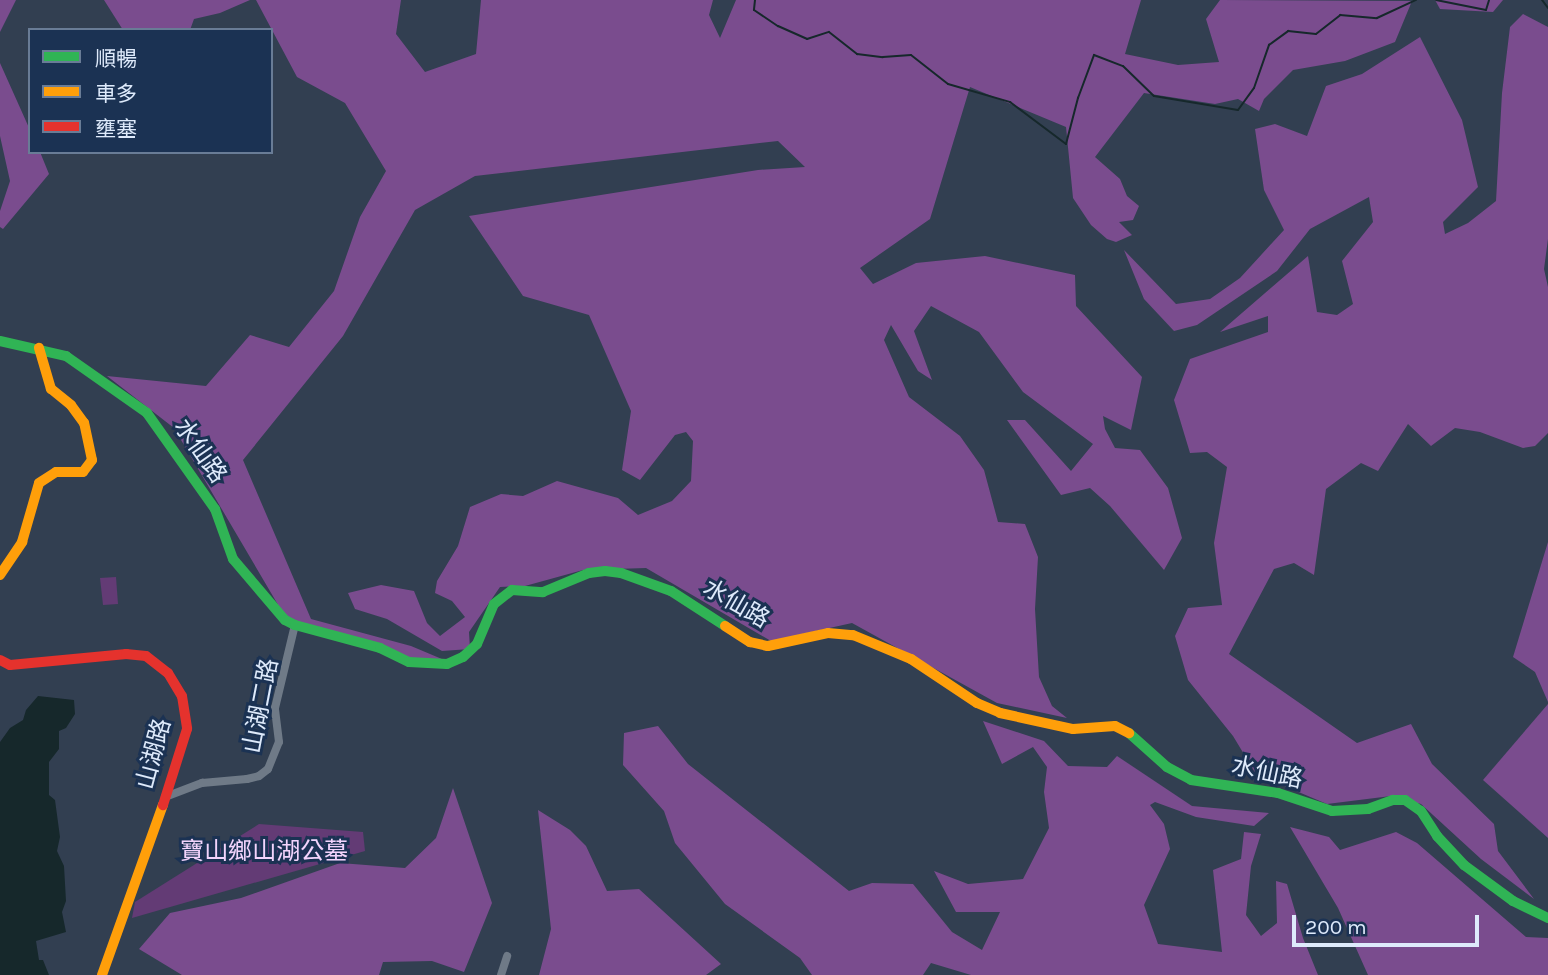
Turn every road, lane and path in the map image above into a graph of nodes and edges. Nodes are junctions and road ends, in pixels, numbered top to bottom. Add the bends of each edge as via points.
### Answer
1 (0, 341) edge
2 (39, 348) junction
3 (0, 575) edge
4 (295, 625) junction
5 (0, 660) edge
6 (165, 797) junction
7 (1548, 918) edge
8 (507, 956) dead end
9 (102, 975) edge
10 (501, 975) edge

1 - 2 street, 水仙路
2 - 3 street via 51,390 71,405 84,423 92,460 83,472 56,472 39,483 22,542
2 - 4 street, 水仙路 via 66,356 147,413 215,509 233,559 270,604
4 - 6 street, 山湖二路 via 275,708 279,742 268,769 259,776 202,783
4 - 7 street, 水仙路 via 380,648 409,662 447,664 477,644 494,604 512,590 543,592 589,573 621,573 671,591 750,642 768,646 828,633 853,635 911,659 993,711 1073,729 1123,728 1167,767 1191,780 1278,793 1332,811 1405,800 1421,811 1464,865 1513,901
5 - 6 street, 山湖路 via 10,665 34,664 126,654 146,656 157,663 177,683 187,711 182,751
6 - 9 street, 山湖路
8 - 10 street

